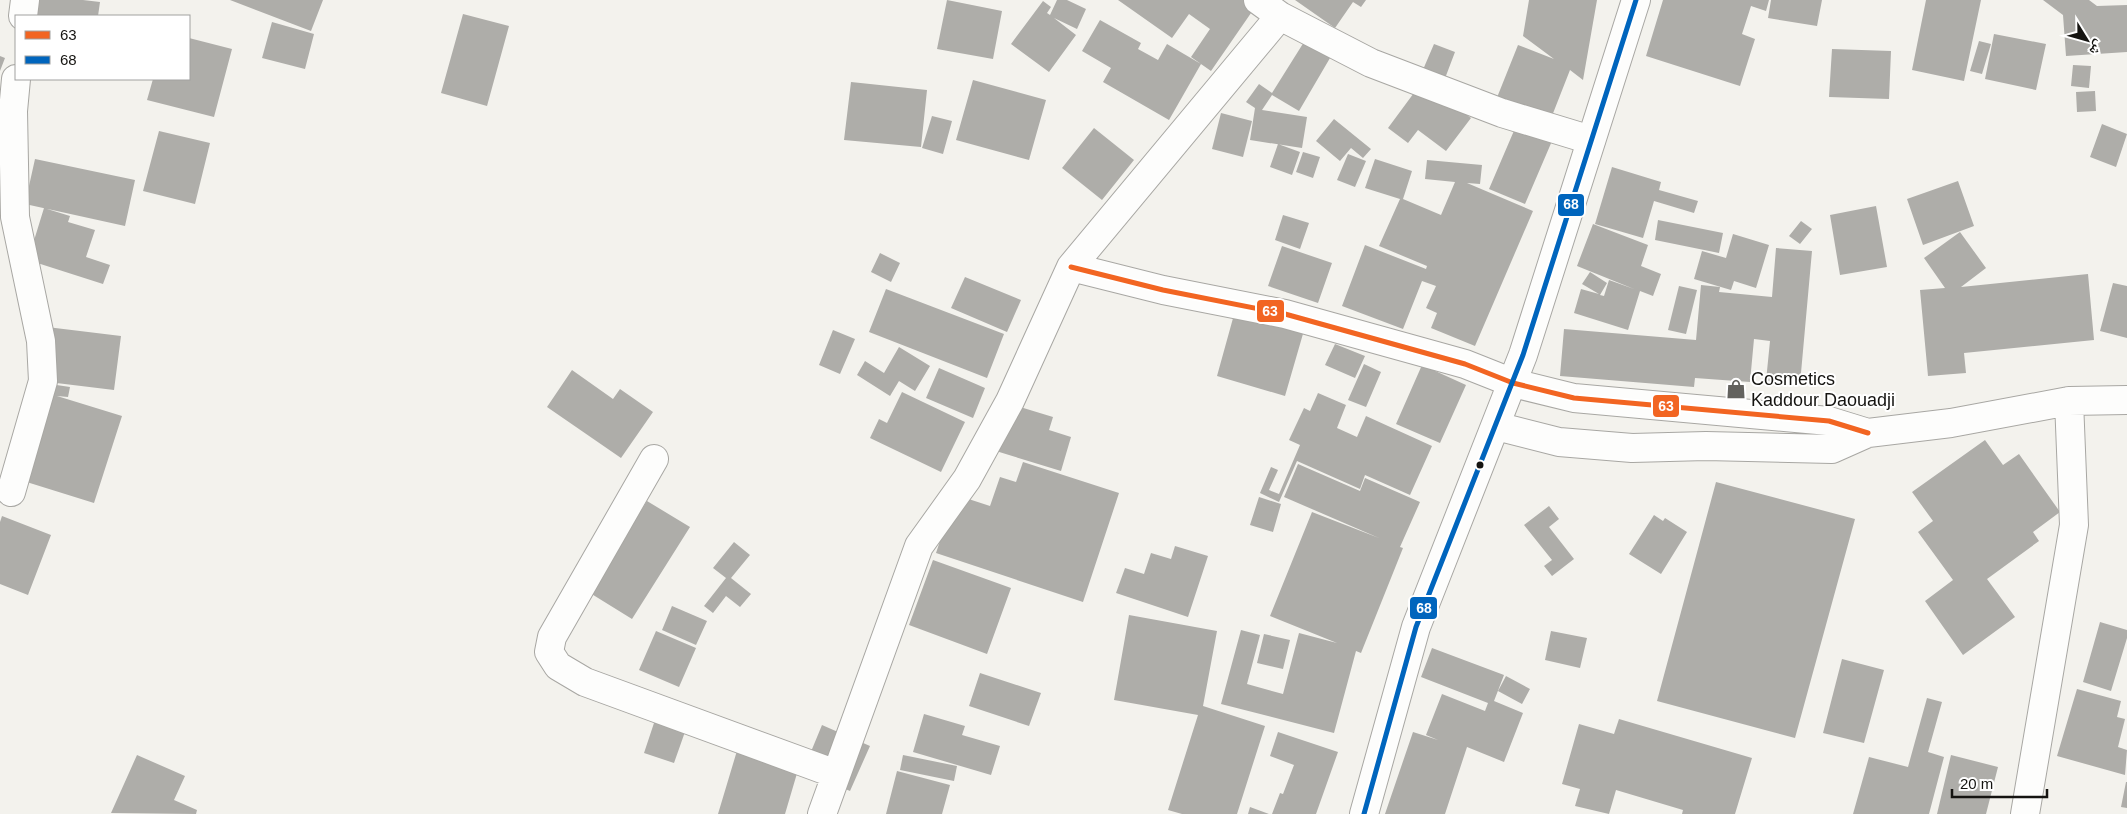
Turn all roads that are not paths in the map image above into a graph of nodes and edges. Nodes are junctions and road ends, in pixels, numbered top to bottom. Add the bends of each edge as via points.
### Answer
1 (25, 0) edge
2 (1258, 0) edge
3 (1636, 0) edge
4 (23, 15) edge
5 (1280, 16) junction
6 (16, 80) edge
7 (1591, 140) junction
8 (1071, 267) junction
9 (1513, 383) junction
10 (2127, 400) edge
11 (2069, 401) junction
12 (1496, 426) junction
13 (1868, 433) junction
14 (654, 459) dead end
15 (11, 492) dead end
16 (836, 774) junction
17 (822, 814) edge
18 (1364, 814) edge
19 (2025, 814) edge

1 - 4 street
2 - 5 street
3 - 7 street
5 - 7 street via 1371,63 1502,113
5 - 8 street
6 - 15 street via 13,111 15,217 41,341 43,381
7 - 9 street
8 - 9 street via 1163,290 1285,314 1465,364
8 - 16 street via 1010,401 967,479 919,546
9 - 12 street
9 - 13 street via 1574,398 1829,421
10 - 11 street
11 - 13 street via 1951,423
11 - 19 street via 2074,525
12 - 13 street via 1559,442 1632,448 1832,449
12 - 18 street via 1416,627
14 - 16 street via 552,637 549,652 558,666 585,682
16 - 17 street

